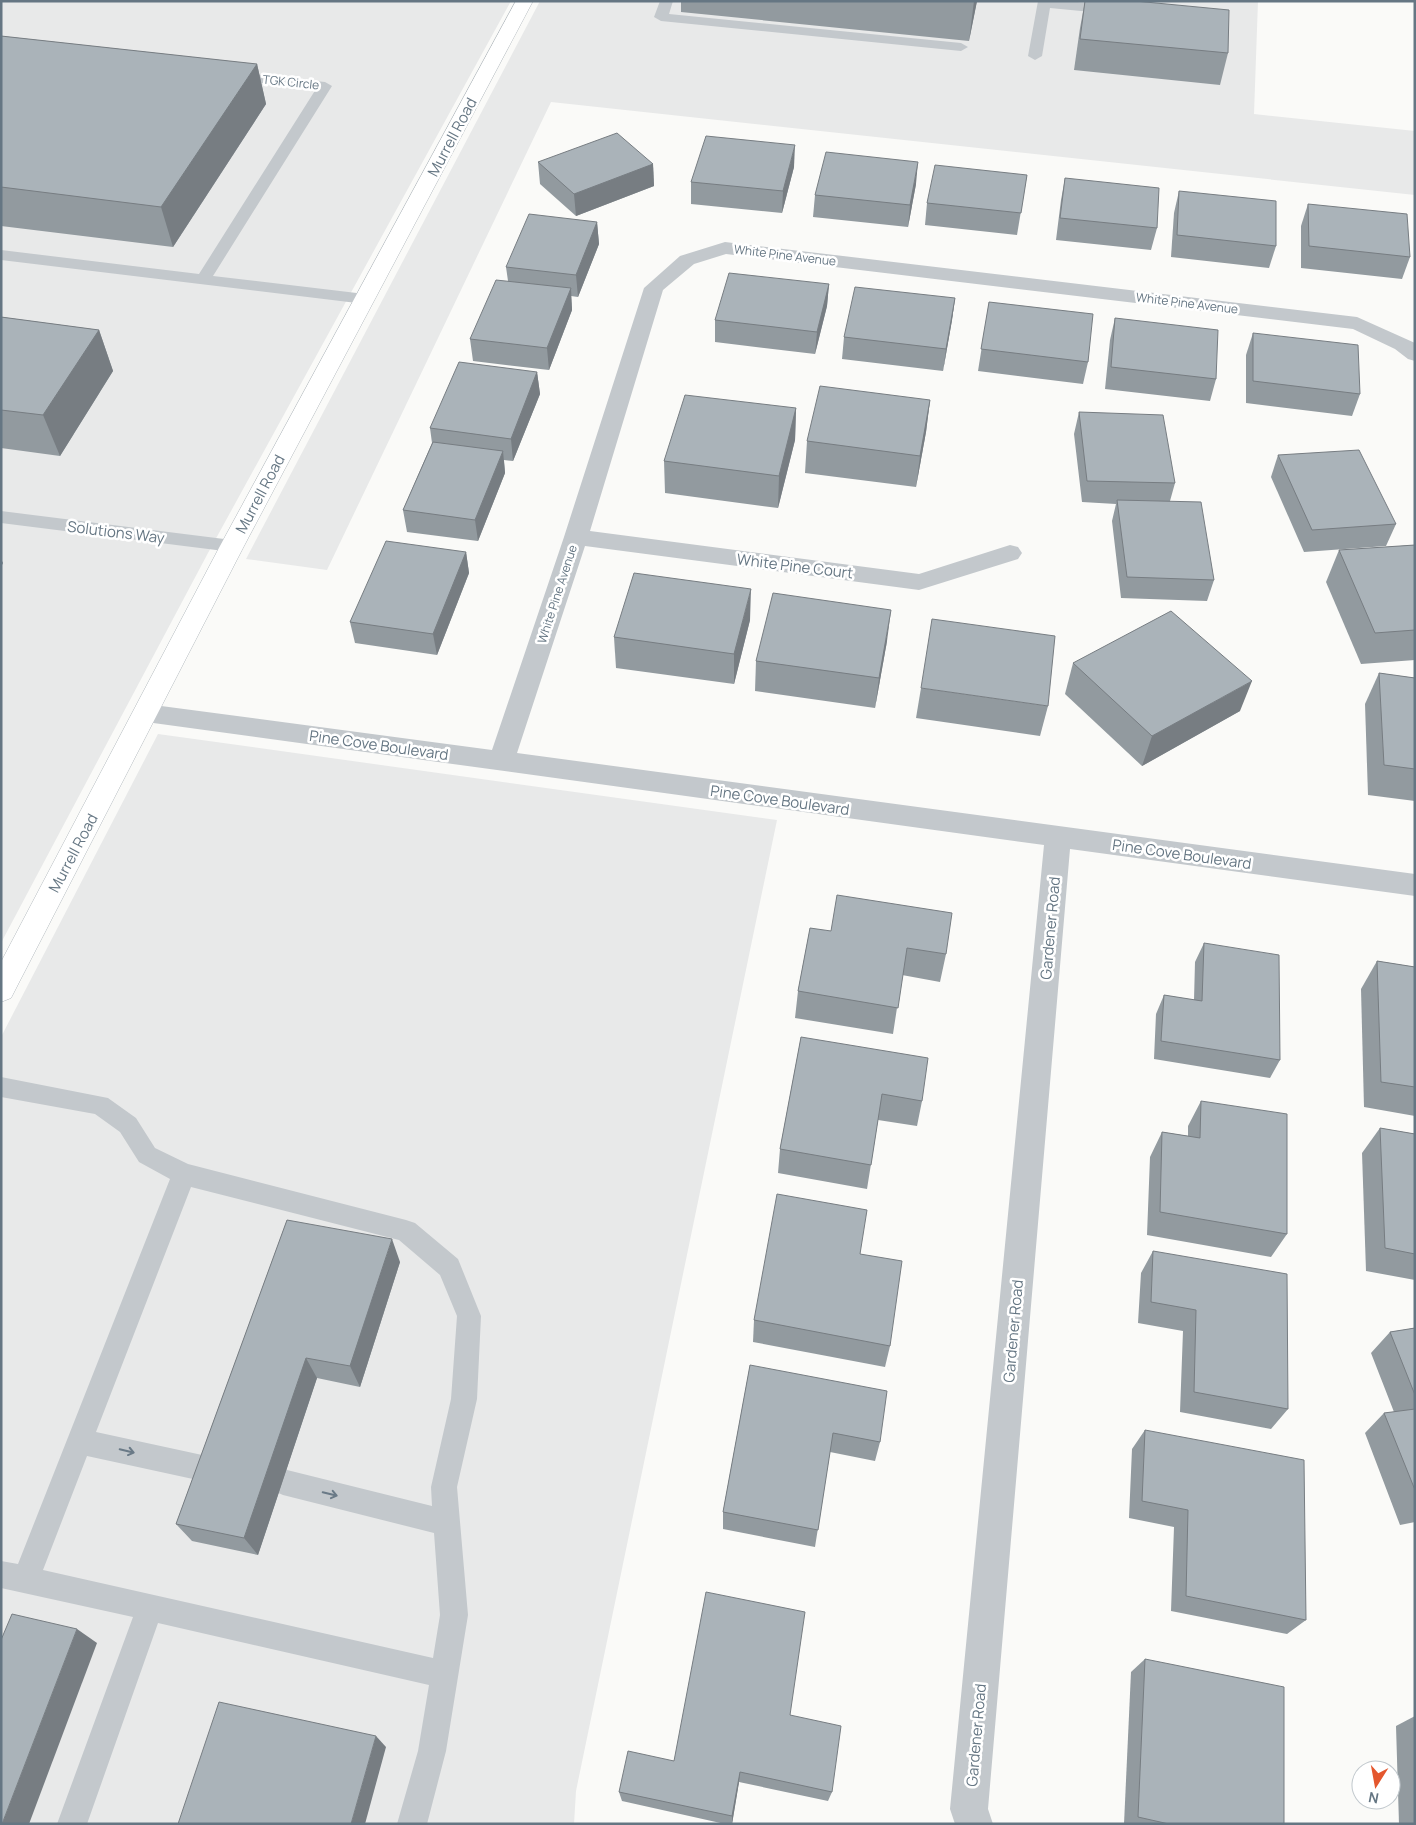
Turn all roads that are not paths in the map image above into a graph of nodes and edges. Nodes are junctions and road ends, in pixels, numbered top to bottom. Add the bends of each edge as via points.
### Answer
1 (526, 1) edge
2 (667, 1) edge
3 (1045, 2) edge
4 (1124, 12) edge
5 (961, 47) dead end
6 (1035, 56) dead end
7 (217, 75) edge
8 (1, 254) edge
9 (204, 278) junction
10 (365, 299) junction
11 (1415, 354) edge
12 (1, 517) edge
13 (576, 537) junction
14 (232, 546) junction
15 (1010, 553) dead end
16 (146, 713) junction
17 (501, 762) junction
18 (1058, 838) junction
19 (1415, 885) edge
20 (1, 990) edge
21 (1, 1087) edge
22 (184, 1174) junction
23 (80, 1441) junction
24 (216, 1472) edge
25 (283, 1482) dead end
26 (445, 1522) junction
27 (14, 1576) edge
28 (150, 1607) junction
29 (444, 1674) junction
30 (72, 1824) edge
31 (412, 1824) edge
32 (974, 1824) edge

1 - 10 street, Murrell Road
2 - 5 lane via 661,17
3 - 4 lane
3 - 6 lane
7 - 9 lane, TGK Circle via 325,86
8 - 9 lane
9 - 10 lane
10 - 14 street, Murrell Road
11 - 13 street, White Pine Avenue via 1402,344 1357,323 725,248 687,260 654,288
12 - 14 lane, Solutions Way
13 - 15 street, White Pine Court via 919,582
13 - 17 street, White Pine Avenue
14 - 16 street, Murrell Road
16 - 17 street, Pine Cove Boulevard
16 - 20 street, Murrell Road
17 - 18 street, Pine Cove Boulevard
18 - 19 street, Pine Cove Boulevard
18 - 32 street, Gardener Road via 969,1809
21 - 22 lane via 100,1106 128,1125 147,1155
22 - 23 lane
22 - 26 lane via 406,1231 449,1267 468,1316 464,1399 444,1487
23 -> 24 lane
23 - 27 lane
25 -> 26 lane
26 - 29 lane via 454,1616
27 - 28 lane
28 - 29 lane
28 - 30 lane
29 - 31 lane via 432,1751

